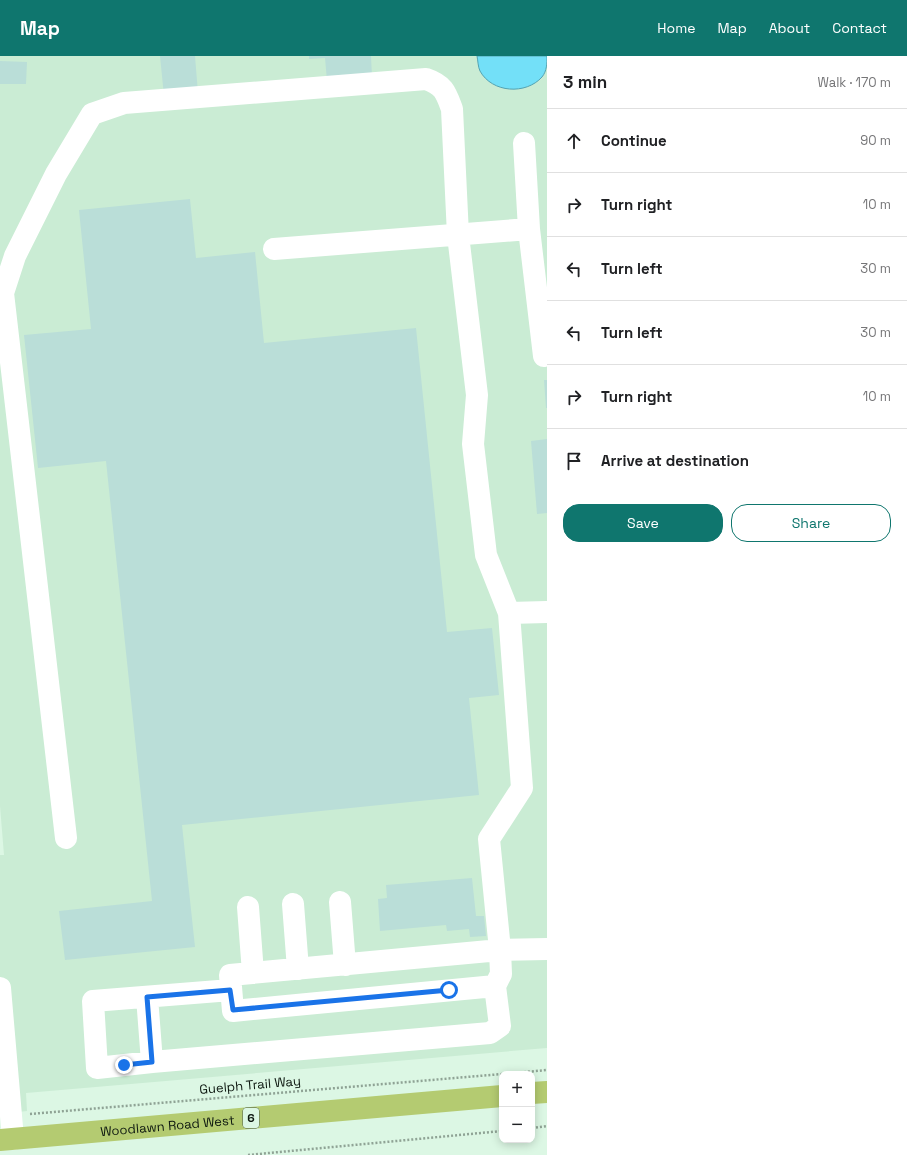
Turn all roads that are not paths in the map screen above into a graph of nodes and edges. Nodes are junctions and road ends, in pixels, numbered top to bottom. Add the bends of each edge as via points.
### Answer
1 (524, 143) dead end
2 (529, 229) junction
3 (458, 235) junction
4 (274, 250) dead end
5 (544, 356) dead end
6 (547, 612) edge
7 (509, 613) junction
8 (66, 838) dead end
9 (340, 902) dead end
10 (293, 904) dead end
11 (248, 907) dead end
12 (547, 949) edge
13 (500, 950) junction
14 (345, 964) junction
15 (298, 969) junction
16 (253, 972) junction
17 (495, 986) junction
18 (0, 988) edge
19 (230, 990) junction
20 (147, 997) junction
21 (152, 1062) junction
22 (4, 1080) edge
23 (547, 1092) edge
24 (535, 1093) edge
25 (499, 1096) edge
26 (6, 1139) edge

1 - 2 lane
2 - 3 lane
2 - 5 lane
3 - 4 lane
3 - 7 lane via 477,395 473,444 486,555
3 - 8 lane via 452,109 446,92 436,82 426,79 124,103 92,114 56,174 15,256 3,293
6 - 7 lane
7 - 13 lane via 522,788 489,839
9 - 14 lane
10 - 15 lane
11 - 16 lane
12 - 13 lane
13 - 14 lane
13 - 17 lane via 501,974
14 - 15 lane
15 - 16 lane
16 - 19 lane via 230,974
17 - 19 lane via 233,1010
17 - 21 lane via 500,1026 490,1033
18 - 22 lane
19 - 20 lane
20 - 21 lane
20 - 21 lane via 93,1002 97,1068
22 - 26 lane via 10,1115
23 - 24 main road
25 - 26 main road, Woodlawn Road West / 6

